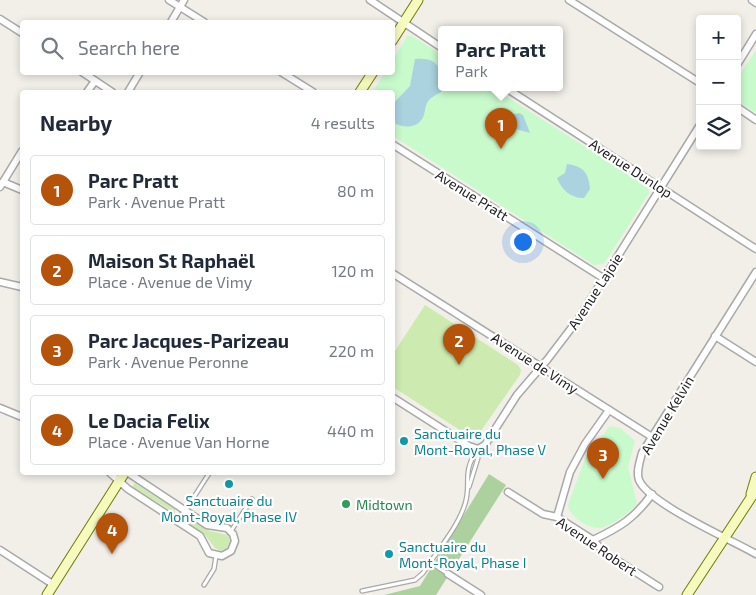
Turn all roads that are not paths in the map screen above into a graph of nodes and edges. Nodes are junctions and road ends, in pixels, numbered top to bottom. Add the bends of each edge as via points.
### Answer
1 (169, 0) edge
2 (184, 0) edge
3 (370, 0) edge
4 (418, 0) edge
5 (569, 0) edge
6 (752, 0) edge
7 (756, 3) edge
8 (180, 7) junction
9 (0, 19) edge
10 (172, 20) edge
11 (201, 20) edge
12 (404, 23) junction
13 (20, 33) edge
14 (756, 34) edge
15 (395, 36) edge
16 (438, 45) edge
17 (740, 60) edge
18 (86, 75) edge
19 (138, 75) edge
20 (286, 75) edge
21 (370, 75) edge
22 (95, 81) junction
23 (696, 81) edge
24 (88, 90) edge
25 (109, 90) edge
26 (129, 90) edge
27 (310, 90) edge
28 (361, 90) edge
29 (511, 91) edge
30 (741, 110) edge
31 (756, 120) edge
32 (696, 131) edge
33 (395, 146) edge
34 (20, 154) edge
35 (1, 184) edge
36 (661, 188) junction
37 (20, 189) edge
38 (756, 249) edge
39 (756, 272) edge
40 (395, 274) edge
41 (603, 278) junction
42 (0, 282) edge
43 (20, 287) edge
44 (715, 336) junction
45 (756, 362) edge
46 (540, 368) junction
47 (395, 399) edge
48 (0, 408) edge
49 (609, 410) junction
50 (20, 416) edge
51 (652, 438) junction
52 (478, 449) junction
53 (112, 475) edge
54 (124, 475) edge
55 (131, 475) edge
56 (208, 475) edge
57 (756, 477) edge
58 (119, 482) junction
59 (468, 487) junction
60 (508, 492) dead end
61 (754, 492) edge
62 (652, 494) junction
63 (252, 499) dead end
64 (185, 511) junction
65 (557, 517) junction
66 (176, 520) junction
67 (231, 531) junction
68 (723, 538) junction
69 (593, 540) junction
70 (0, 550) edge
71 (756, 554) edge
72 (216, 555) junction
73 (430, 562) junction
74 (448, 574) joint
75 (54, 585) junction
76 (204, 585) dead end
77 (659, 587) dead end
78 (362, 591) dead end
79 (47, 595) edge
80 (481, 595) edge
81 (687, 595) edge

1 - 8 street
2 - 8 street
3 - 12 street
4 - 12 main road
5 - 23 street
6 - 7 street
8 - 10 street
8 - 11 street
9 - 13 street
12 - 15 main road
12 - 16 street
14 - 17 street
18 - 22 street
19 - 26 street
20 - 27 street
21 - 28 main road
22 - 24 street
22 - 25 street
29 - 36 street, Avenue Dunlop
30 - 31 street
32 - 36 street, Avenue Lajoie
33 - 41 street, Avenue Pratt
34 - 35 street
35 - 37 street
36 - 38 street, Avenue Dunlop
36 - 41 street, Avenue Lajoie
39 - 44 street, Avenue Kelvin
40 - 46 street, Avenue de Vimy
41 - 46 street, Avenue Lajoie
42 - 43 street
44 - 45 street
44 - 51 street, Avenue Kelvin
46 - 49 street, Avenue de Vimy
46 - 52 street, Avenue Lajoie via 517,395 485,445
47 - 52 street
48 - 50 street
49 - 51 street, Avenue de Vimy
49 - 65 street via 573,465
51 - 62 street, Avenue Kelvin via 642,454 638,474
52 - 59 lane
52 - 59 lane via 468,470
53 - 58 street
54 - 58 main road
55 - 64 street
56 - 64 lane
57 - 61 main road
58 - 66 street
58 - 75 main road
59 - 73 lane via 463,510
60 - 65 street, Avenue Robert via 543,514
61 - 68 main road
62 - 68 street
62 - 69 street via 624,524
63 - 67 lane
64 - 66 lane
64 - 67 street via 207,525 222,526
65 - 69 street, Avenue Robert
66 - 72 street via 200,536 206,549
67 - 72 street via 235,541 231,551
68 - 71 street via 735,541
68 - 81 main road
69 - 77 street, Avenue Robert via 604,552
70 - 75 street
72 - 76 lane via 217,562
73 - 74 lane
73 - 78 lane via 415,580
74 - 80 street
75 - 79 main road

